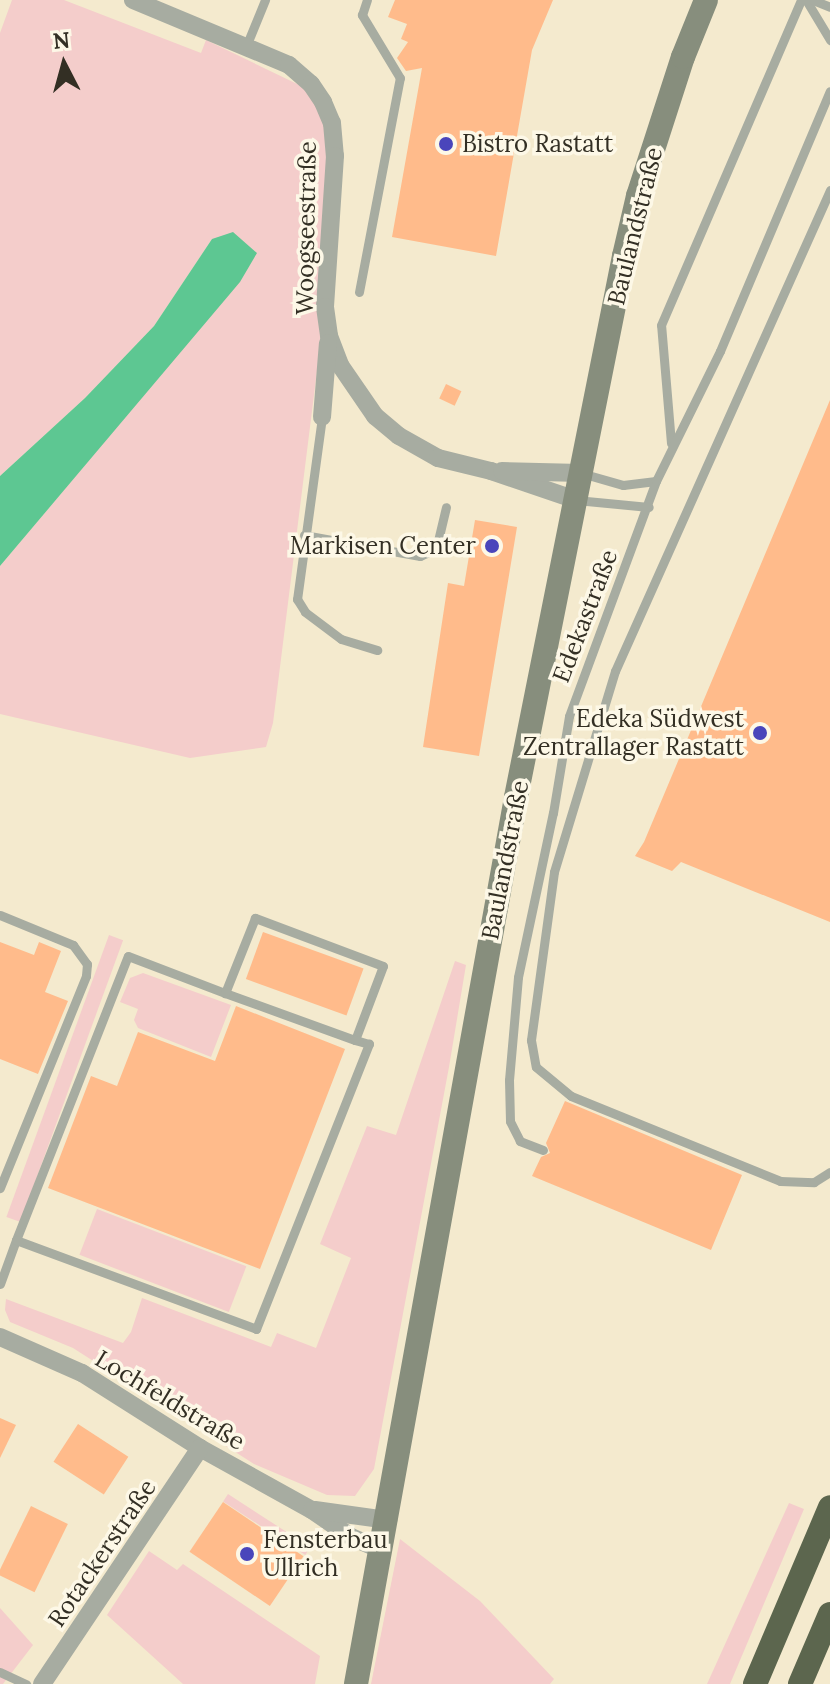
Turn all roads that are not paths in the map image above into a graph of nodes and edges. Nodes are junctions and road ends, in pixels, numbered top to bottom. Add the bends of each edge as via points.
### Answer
1 (133, 0) edge
2 (265, 0) edge
3 (367, 0) edge
4 (706, 0) edge
5 (803, 0) edge
6 (813, 0) edge
7 (830, 7) edge
8 (830, 40) edge
9 (247, 44) junction
10 (830, 91) edge
11 (830, 190) edge
12 (359, 292) dead end
13 (329, 336) junction
14 (322, 417) joint
15 (671, 443) junction
16 (491, 471) junction
17 (581, 473) junction
18 (656, 481) junction
19 (576, 500) junction
20 (446, 507) dead end
21 (649, 507) junction
22 (304, 535) junction
23 (377, 650) dead end
24 (0, 915) edge
25 (225, 993) junction
26 (355, 1040) junction
27 (543, 1150) dead end
28 (830, 1172) edge
29 (0, 1188) edge
30 (16, 1240) junction
31 (0, 1284) edge
32 (0, 1337) edge
33 (200, 1448) junction
34 (830, 1507) edge
35 (312, 1510) junction
36 (388, 1520) junction
37 (382, 1550) junction
38 (830, 1614) edge
39 (0, 1672) edge
40 (26, 1684) edge
41 (42, 1684) edge
42 (356, 1684) edge
43 (755, 1684) edge
44 (800, 1684) edge

1 - 9 street, Woogseestraße
2 - 9 lane
3 - 12 lane via 362,15 400,78
4 - 17 street, Baulandstraße via 638,196
5 - 8 lane
5 - 15 lane via 661,325
6 - 7 lane
9 - 13 street, Woogseestraße via 289,65 311,84 332,123 335,156 325,307
10 - 15 lane, Edekastraße via 720,351
11 - 28 lane via 615,671 554,872 531,1040 536,1067 571,1096 780,1181 814,1182
13 - 14 street, Woogseestraße
13 - 16 street, Woogseestraße via 340,365 375,416 438,458
14 - 22 lane
15 - 18 lane, Edekastraße
16 - 17 street, Woogseestraße
16 - 19 street, Woogseestraße
17 - 18 lane via 623,485
17 - 19 street, Baulandstraße
18 - 21 lane, Edekastraße
19 - 21 lane
19 - 36 street, Baulandstraße via 516,797
20 - 22 lane via 436,549 420,556
21 - 27 lane, Edekastraße via 569,716 518,977 510,1121 520,1141
22 - 23 lane via 296,589 305,612 341,639
24 - 29 lane via 73,945 87,964
25 - 26 lane
25 - 26 lane via 255,918 383,966
25 - 30 lane via 128,956
26 - 30 lane via 369,1044 256,1329
30 - 31 lane
32 - 33 street, Lochfeldstraße via 82,1373
33 - 35 street, Lochfeldstraße
33 - 41 street, Rotackerstraße
34 - 43 highway
35 - 36 street, Lochfeldstraße
35 - 37 street, Lochfeldstraße via 351,1537
36 - 37 street, Baulandstraße
37 - 42 street, Baulandstraße
38 - 44 highway
39 - 40 lane

